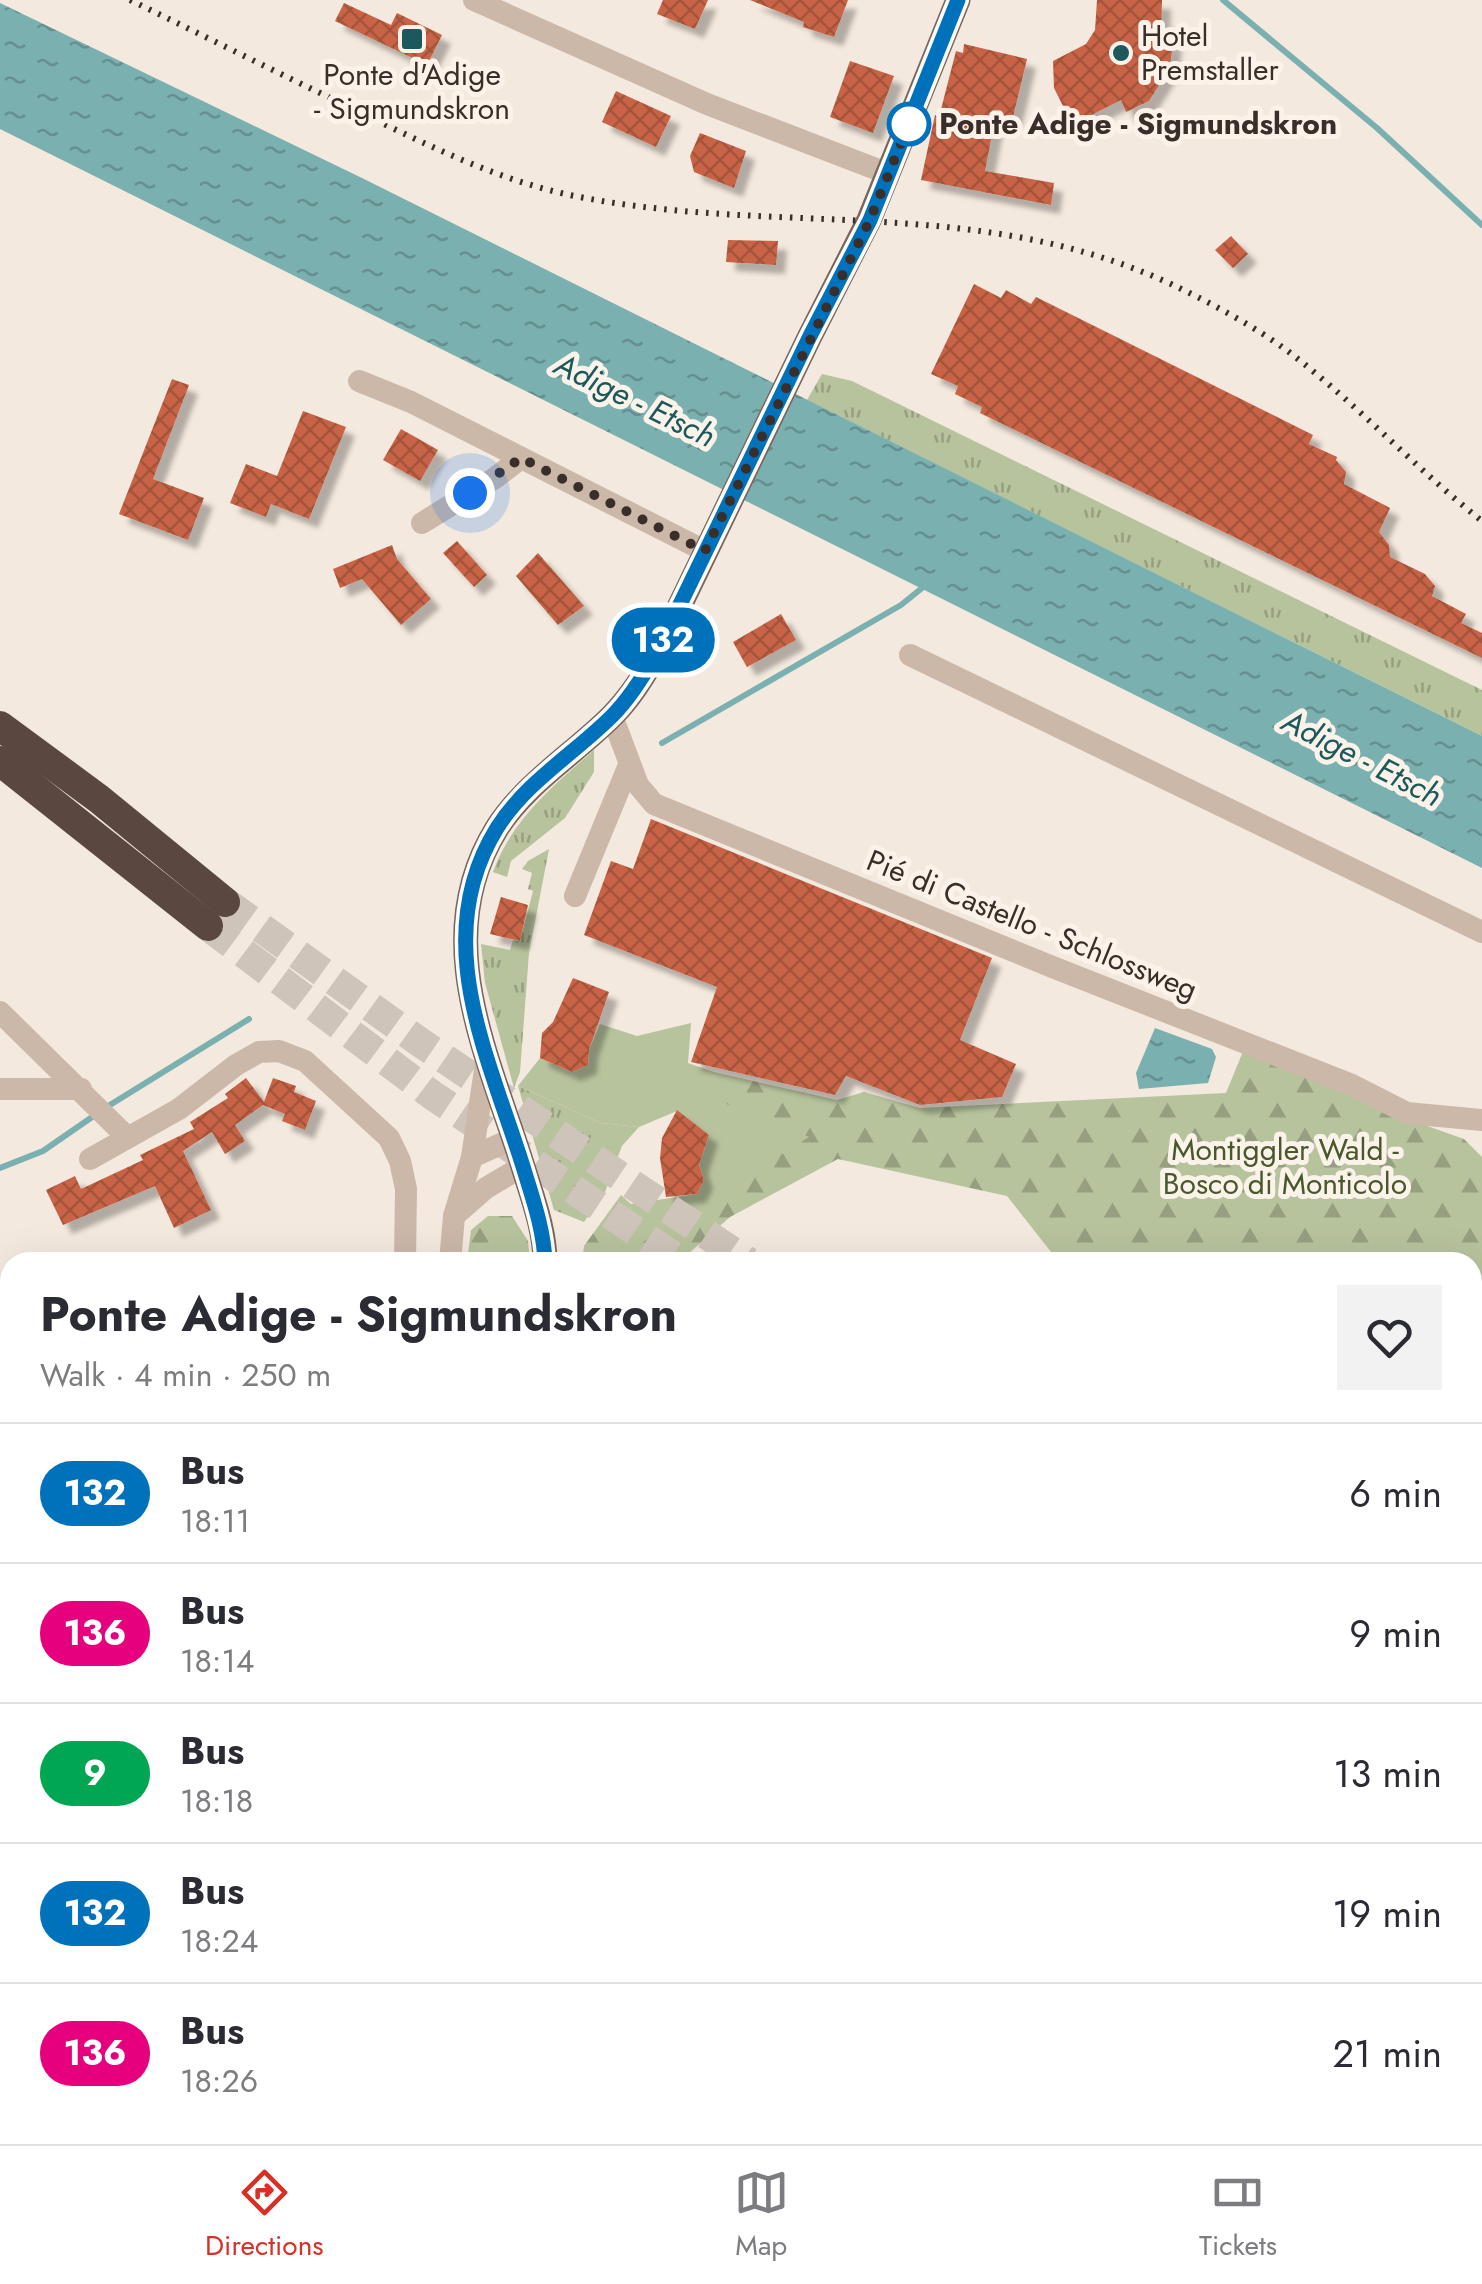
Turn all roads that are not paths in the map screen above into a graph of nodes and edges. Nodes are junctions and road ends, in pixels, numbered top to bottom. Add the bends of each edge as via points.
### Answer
1 (474, 0) edge
2 (958, 0) edge
3 (889, 174) junction
4 (359, 381) dead end
5 (521, 458) junction
6 (422, 523) dead end
7 (705, 551) junction
8 (910, 655) dead end
9 (612, 716) junction
10 (0, 726) edge
11 (0, 760) edge
12 (629, 765) junction
13 (575, 896) dead end
14 (1482, 932) edge
15 (0, 1012) edge
16 (487, 1053) junction
17 (0, 1089) edge
18 (86, 1095) junction
19 (1482, 1120) edge
20 (119, 1129) junction
21 (514, 1138) junction
22 (472, 1157) junction
23 (90, 1159) dead end
24 (523, 1166) junction
25 (486, 1188) junction
26 (534, 1202) junction
27 (454, 1216) junction
28 (405, 1252) edge
29 (451, 1252) edge
30 (543, 1252) edge

1 - 3 street via 707,104
2 - 3 main road
3 - 7 main road
4 - 5 street
5 - 6 street
5 - 7 street
7 - 9 main road via 656,654
8 - 14 street
9 - 12 street, Pié di Castello - Schlossweg
9 - 16 main road via 518,802 497,828 476,874 465,922 465,974
10 - 11 highway via 99,798 216,914
12 - 13 street
12 - 19 street, Pié di Castello - Schlossweg via 654,804 1352,1085 1407,1113
15 - 18 street
16 - 21 main road
16 - 22 street
17 - 18 street
18 - 20 street
20 - 23 street
20 - 28 street via 179,1109 259,1052 280,1051 305,1061 388,1138 406,1189
21 - 22 street
21 - 24 main road
22 - 27 street
24 - 25 street
24 - 26 main road
25 - 26 street
25 - 27 street
26 - 30 main road
27 - 29 street

